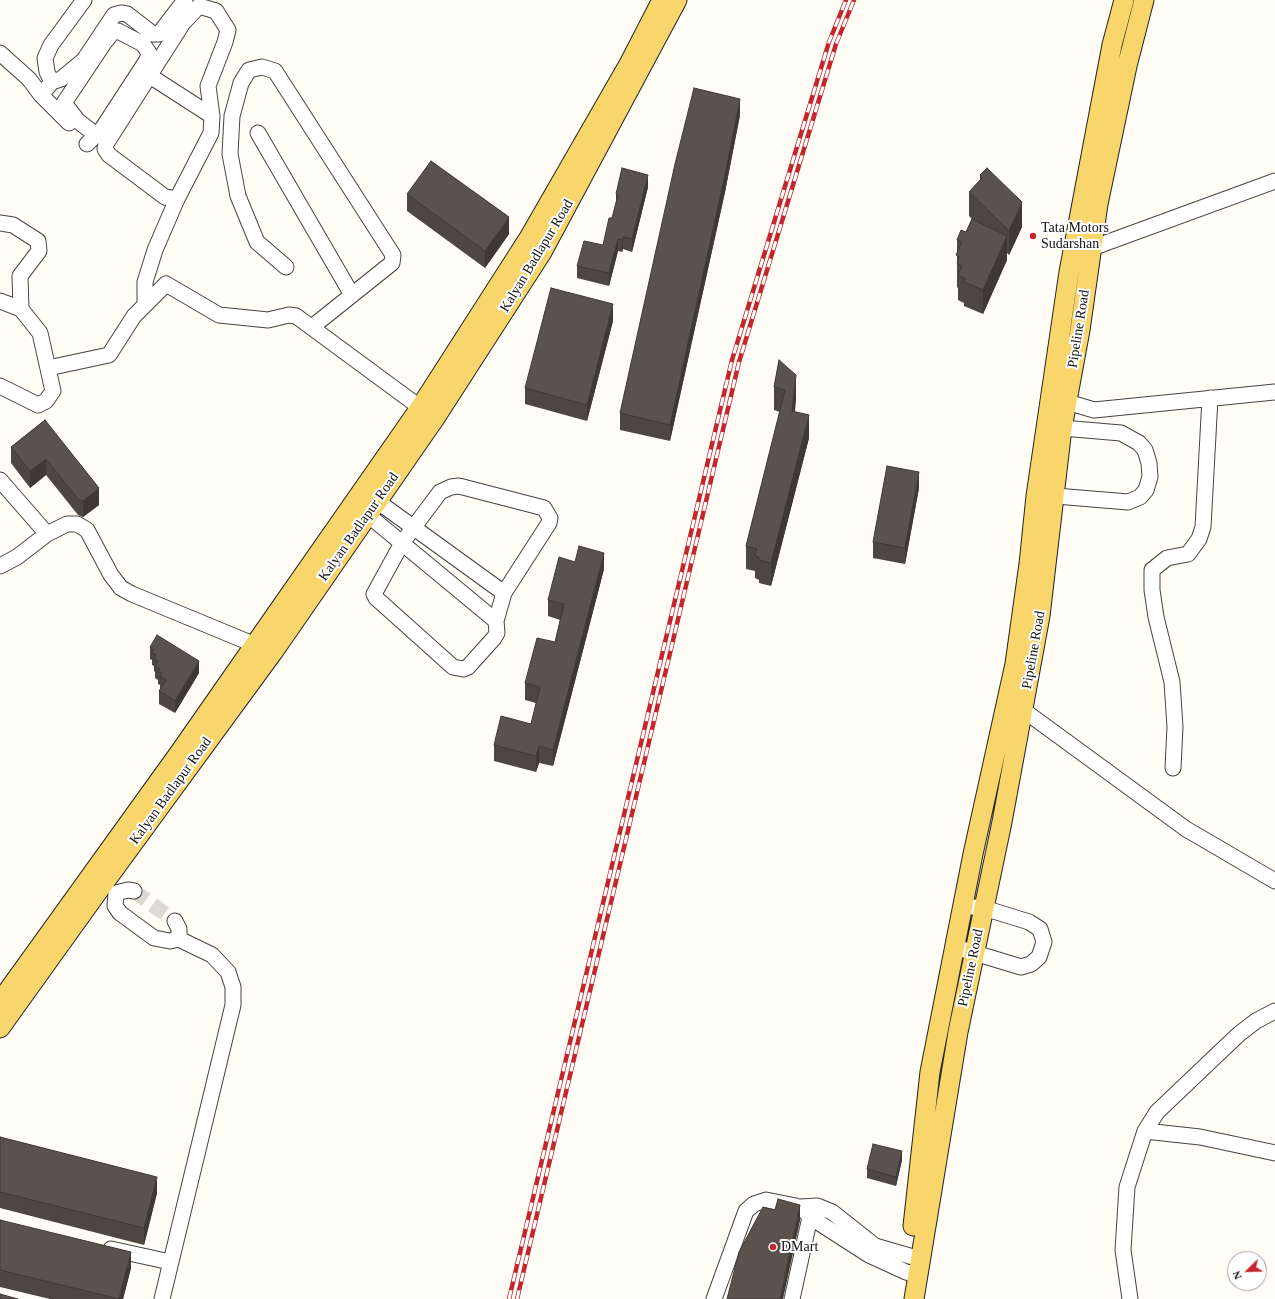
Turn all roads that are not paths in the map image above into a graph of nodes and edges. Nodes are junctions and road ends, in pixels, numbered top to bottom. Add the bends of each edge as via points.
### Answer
1 (84, 0) edge
2 (185, 0) edge
3 (662, 0) edge
4 (677, 0) edge
5 (1124, 0) edge
6 (1144, 0) edge
7 (0, 53) edge
8 (150, 76) junction
9 (52, 82) junction
10 (41, 95) junction
11 (212, 116) junction
12 (258, 133) dead end
13 (92, 139) junction
14 (1275, 181) edge
15 (174, 205) junction
16 (0, 223) edge
17 (1083, 247) junction
18 (286, 267) dead end
19 (352, 295) junction
20 (0, 301) edge
21 (146, 305) junction
22 (21, 309) junction
23 (312, 327) junction
24 (48, 368) junction
25 (0, 386) edge
26 (1275, 392) edge
27 (1210, 398) junction
28 (1059, 399) junction
29 (428, 413) junction
30 (1062, 428) junction
31 (0, 480) edge
32 (1036, 494) junction
33 (1055, 496) junction
34 (373, 508) junction
35 (412, 528) junction
36 (47, 534) junction
37 (402, 543) junction
38 (0, 566) edge
39 (504, 593) junction
40 (496, 621) junction
41 (255, 644) junction
42 (273, 652) junction
43 (1016, 705) junction
44 (186, 757) junction
45 (1173, 768) dead end
46 (108, 877) junction
47 (1275, 881) edge
48 (134, 891) tunnel mouth
49 (963, 906) junction
50 (984, 908) junction
51 (175, 922) tunnel mouth
52 (179, 939) junction
53 (955, 947) junction
54 (975, 953) junction
55 (0, 1002) edge
56 (1275, 1011) edge
57 (0, 1028) edge
58 (933, 1131) junction
59 (1145, 1131) junction
60 (1275, 1153) edge
61 (805, 1212) junction
62 (101, 1247) edge
63 (170, 1262) junction
64 (913, 1265) junction
65 (162, 1299) edge
66 (714, 1299) edge
67 (792, 1299) edge
68 (902, 1299) edge
69 (914, 1299) edge
70 (1130, 1299) edge

1 - 9 street via 51,45 45,58
2 - 9 street via 159,34 153,34 127,14 121,12 114,16 84,60 61,79
3 - 29 main road, Kalyan Badlapur Road via 629,64
4 - 29 main road, Kalyan Badlapur Road via 542,252
5 - 17 main road, Pipeline Road via 1112,45
6 - 17 main road, Pipeline Road via 1127,66 1098,204
7 - 10 street via 29,79
8 - 11 street
8 - 11 street via 183,23 199,6 216,11 228,30 208,86
8 - 15 street via 106,144 105,150
9 - 10 street
10 - 13 street
11 - 15 street via 211,133
12 - 19 street
13 - 13 street via 102,129 149,53 143,44 118,31 112,33 104,43 64,103
13 - 15 street
14 - 17 street
15 - 21 street via 145,282
16 - 22 street via 13,225 38,241 39,251 20,276
17 - 28 main road, Pipeline Road via 1080,330
18 - 19 street via 257,242 238,196 230,154 232,116 241,82 249,70 262,67 275,71 393,255 392,262
19 - 23 street
20 - 22 street
21 - 23 street via 166,284 219,315 268,320 289,315 296,316
21 - 24 street via 134,316 109,355
22 - 24 street via 40,333
23 - 29 street
24 - 25 street via 53,391 46,401 38,405
26 - 27 street
27 - 28 street via 1094,410
27 - 45 street via 1203,527 1199,540 1188,554 1167,558 1152,570 1156,617 1172,682 1175,727
28 - 30 main road, Pipeline Road
28 - 32 main road, Pipeline Road
29 - 34 main road, Kalyan Badlapur Road
29 - 41 main road, Kalyan Badlapur Road
30 - 33 main road, Pipeline Road
30 - 33 street via 1121,433 1131,437 1145,450 1150,477 1146,490 1140,497 1128,502
31 - 36 street
32 - 33 street
32 - 43 main road, Pipeline Road
33 - 43 main road, Pipeline Road via 1040,616
34 - 35 street
34 - 37 street
34 - 42 main road, Kalyan Badlapur Road
35 - 37 street
35 - 39 street
35 - 39 street via 440,492 451,487 459,486 544,508 550,518 549,523
36 - 38 street via 17,557
36 - 41 street via 67,524 77,524 87,530 111,575 121,588
37 - 40 street
37 - 40 street via 374,596 453,667 468,667 494,638 497,633
39 - 40 street
41 - 42 street
41 - 44 main road, Kalyan Badlapur Road
42 - 44 main road, Kalyan Badlapur Road
43 - 47 street via 1186,829
43 - 49 main road, Pipeline Road via 973,854
43 - 50 main road, Pipeline Road
44 - 46 main road, Kalyan Badlapur Road
46 - 48 street
46 - 52 street via 115,906 120,912 154,938 170,941
46 - 55 main road, Kalyan Badlapur Road
46 - 57 main road, Kalyan Badlapur Road
49 - 50 street
49 - 53 main road, Pipeline Road
50 - 54 main road, Pipeline Road
50 - 54 street via 1029,922 1040,929 1044,942 1039,957 1031,964 1020,967
51 - 52 street via 179,929
52 - 63 street via 212,955 228,972 233,1005
53 - 54 street
53 - 58 main road, Pipeline Road via 930,1072
54 - 58 main road, Pipeline Road
56 - 59 street via 1238,1034 1157,1112
58 - 64 main road, Pipeline Road
59 - 60 street via 1200,1137
59 - 70 street via 1127,1187 1123,1250
61 - 64 street via 869,1255
61 - 66 street via 766,1200 754,1204 746,1211
61 - 67 street
62 - 63 street
63 - 65 street
64 - 68 main road, Pipeline Road
64 - 69 main road, Pipeline Road

